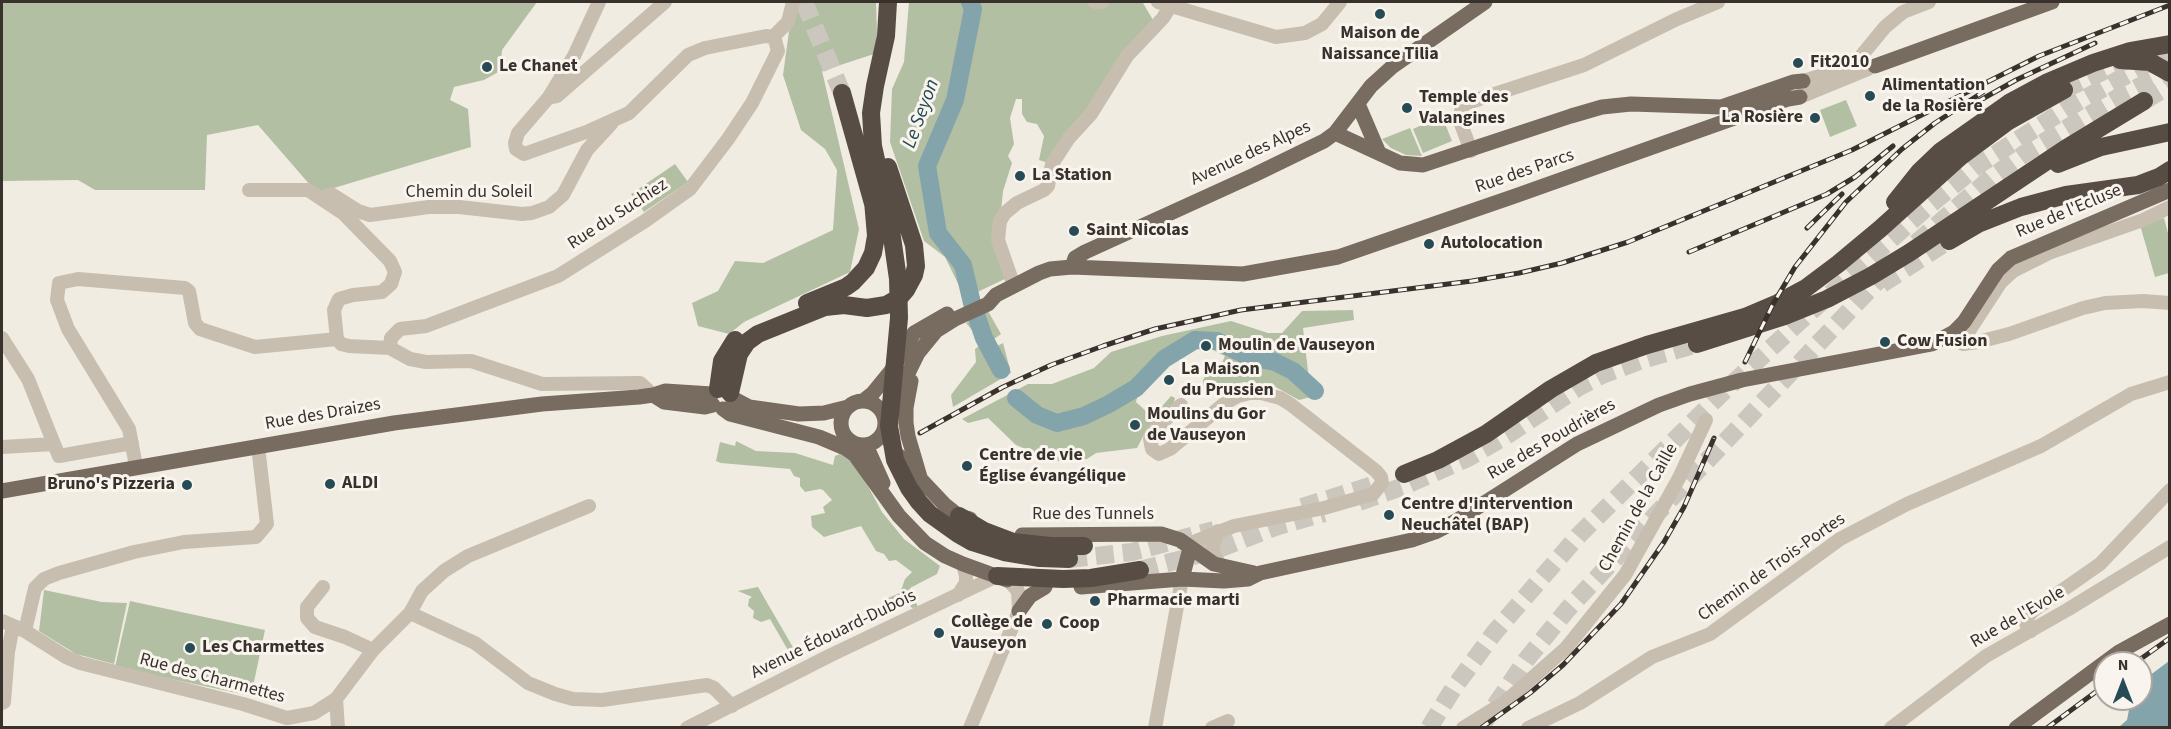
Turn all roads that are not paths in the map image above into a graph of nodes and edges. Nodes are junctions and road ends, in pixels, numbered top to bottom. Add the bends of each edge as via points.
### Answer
1 (599, 2) edge
2 (665, 2) edge
3 (793, 2) edge
4 (888, 2) edge
5 (898, 2) edge
6 (1095, 2) edge
7 (1102, 2) edge
8 (1340, 2) edge
9 (1485, 2) edge
10 (1718, 2) edge
11 (1929, 2) edge
12 (2052, 2) edge
13 (1165, 3) edge
14 (773, 37) junction
15 (2169, 44) edge
16 (2093, 63) junction
17 (1868, 69) junction
18 (2169, 73) edge
19 (1806, 89) junction
20 (2064, 90) tunnel mouth
21 (842, 93) tunnel mouth
22 (549, 97) junction
23 (2144, 101) tunnel mouth
24 (1358, 104) junction
25 (614, 120) junction
26 (2169, 132) edge
27 (1335, 133) junction
28 (1471, 150) junction
29 (1379, 153) junction
30 (2169, 170) edge
31 (2169, 189) edge
32 (249, 190) dead end
33 (1998, 195) junction
34 (321, 198) junction
35 (873, 201) junction
36 (2169, 207) edge
37 (1942, 245) tunnel mouth
38 (1857, 248) junction
39 (1072, 267) junction
40 (893, 279) junction
41 (1014, 286) junction
42 (2169, 303) edge
43 (965, 310) junction
44 (1947, 336) junction
45 (2, 338) edge
46 (337, 339) junction
47 (1697, 344) tunnel mouth
48 (390, 348) junction
49 (914, 360) junction
50 (2169, 382) edge
51 (653, 395) junction
52 (721, 398) junction
53 (856, 404) junction
54 (1180, 405) dead end
55 (1706, 420) dead end
56 (884, 426) junction
57 (785, 428) junction
58 (844, 433) junction
59 (132, 443) junction
60 (54, 444) junction
61 (866, 445) junction
62 (258, 446) junction
63 (2, 447) edge
64 (136, 466) junction
65 (1404, 474) dead end
66 (920, 477) junction
67 (2, 490) edge
68 (2169, 490) edge
69 (888, 500) junction
70 (589, 506) dead end
71 (959, 516) junction
72 (1218, 531) junction
73 (1084, 546) tunnel mouth
74 (2169, 547) edge
75 (1190, 548) junction
76 (963, 564) junction
77 (1070, 564) tunnel mouth
78 (1221, 567) junction
79 (1140, 570) tunnel mouth
80 (1260, 573) junction
81 (1003, 578) junction
82 (1182, 579) junction
83 (323, 587) dead end
84 (1045, 587) junction
85 (958, 595) junction
86 (1019, 611) junction
87 (410, 613) junction
88 (2169, 624) edge
89 (13, 626) edge
90 (2031, 631) junction
91 (373, 650) junction
92 (2134, 651) edge
93 (2093, 682) edge
94 (336, 699) junction
95 (2, 703) edge
96 (732, 706) junction
97 (1228, 721) dead end
98 (338, 728) edge
99 (687, 728) edge
100 (970, 728) edge
101 (1155, 728) edge
102 (1212, 728) edge
103 (1463, 728) edge
104 (1528, 728) edge
105 (1891, 728) edge
106 (2016, 728) edge
107 (2031, 728) edge

1 - 22 street via 574,56
2 - 22 street via 557,96
3 - 14 street via 788,22
4 - 40 highway via 871,126 894,248
5 - 52 highway via 896,46 882,102 881,129 888,166 914,245 916,266 910,283 900,297 886,306 825,307 758,334 738,354
6 - 7 street
8 - 13 street via 1322,24 1305,33 1276,37
9 - 24 main road, Avenue des Alpes via 1393,66
10 - 28 street via 1584,65 1464,104 1460,120
11 - 17 street via 1903,12 1885,27 1862,55
12 - 17 main road
13 - 41 street via 1163,18 1127,56 1091,114 1052,164 1048,186 1017,203 1000,220 998,240
14 - 25 street via 705,48 688,55 629,113
14 - 48 street, Rue du Suchiez via 778,51 765,81 690,189 558,276 426,326 400,330 391,338
15 - 16 highway
16 - 18 highway via 2135,60
16 - 38 highway via 2030,91 1967,131 1919,172
17 - 19 street via 1847,68
19 - 28 main road via 1793,82 1721,107 1602,107
19 - 39 main road, Rue des Parcs via 1788,99 1338,257 1243,274
20 - 38 highway via 2007,122 1967,151
21 - 35 highway
22 - 25 street via 518,133 516,149 524,154
23 - 33 highway
24 - 27 main road, Avenue des Alpes
24 - 29 main road
25 - 34 street, Chemin du Soleil via 587,150 563,195 549,207 532,213 429,207 370,215 358,212 331,194
26 - 33 highway via 2082,154
27 - 29 main road
27 - 39 main road, Avenue des Alpes via 1254,176 1085,252 1073,260
28 - 29 main road via 1423,165 1400,163
30 - 37 highway via 2138,185 2066,195 2021,207 1978,224
31 - 44 main road, Rue de l'Ecluse via 2011,258 1998,270 1970,315
32 - 34 street via 308,190
33 - 47 highway via 1849,288 1785,316
34 - 46 street via 344,214 390,261 395,272 391,284 382,292 339,298 334,310
35 - 40 highway
35 - 52 highway via 875,245 863,272 846,287 740,335 722,361
36 - 44 street via 2013,271 2001,282 1969,331
38 - 65 highway via 1819,280 1778,303 1596,363 1486,434
39 - 41 main road, Rue des Parcs via 1050,269
40 - 77 highway via 899,318 889,435 895,460 909,488 930,514 972,542
41 - 43 main road, Rue des Parcs via 996,295 986,295
42 - 44 street via 2105,303 1978,342 1962,344
43 - 49 main road, Rue des Parcs via 936,331
43 - 53 main road, Rue des Parcs via 933,320 914,333 891,371 873,393
44 - 80 main road, Rue des Poudrières via 1916,348 1778,373 1690,394 1626,419 1559,455 1435,532
45 - 60 street via 28,379
46 - 48 street via 349,346
46 - 59 street via 255,348 200,329 185,288 78,279 59,283 57,300 68,329 129,429
48 - 51 street via 410,359 471,361 542,384 640,383
49 - 56 main road, Rue des Parcs
49 - 66 main road, Rue des Parcs via 906,423
50 - 104 street, Chemin de Trois-Portes via 2132,394 2041,446 1908,504 1840,539 1710,634 1652,657 1580,703
51 - 52 main road, Rue des Draizes via 665,391
51 - 62 main road, Rue des Draizes via 502,408
52 - 53 main road via 749,407 799,414 824,413
52 - 57 main road, Rue des Poudrières via 730,414
53 - 56 main road via 877,405
53 - 58 main road via 842,419
54 - 72 street via 1153,431 1152,449 1159,454 1224,404 1238,396 1262,393 1280,398 1382,477 1373,494
55 - 103 street, Chemin de la Caille via 1625,575 1566,648 1506,702
56 - 61 main road
56 - 66 main road via 897,454
57 - 58 main road via 810,425
57 - 69 main road, Rue des Poudrières via 819,437 855,455
58 - 61 main road via 851,441
59 - 60 street via 59,456
59 - 64 street
60 - 63 street
61 - 69 main road
62 - 64 main road, Rue des Draizes
62 - 89 street via 267,524 256,537 184,542 59,573 35,588
64 - 67 main road, Rue des Draizes
66 - 69 main road via 897,482
66 - 71 main road
68 - 90 street via 2100,564 2028,616 2026,624
69 - 76 main road, Rue des Poudrières via 925,543
70 - 87 street, Rue des Charmettes via 468,556 423,591
71 - 73 highway via 1013,542
71 - 75 main road, Rue des Tunnels via 1022,535 1161,534
72 - 75 street
72 - 78 street via 1212,549
74 - 90 street, Rue de l'Evole
75 - 78 main road, Rue des Tunnels
75 - 82 main road
76 - 81 main road, Rue des Poudrières
76 - 85 street via 966,583
78 - 80 main road, Rue des Tunnels
79 - 81 highway via 1079,579
80 - 82 main road, Rue des Poudrières via 1248,579 1224,581
81 - 84 main road, Rue des Poudrières
81 - 85 street, Avenue Édouard-Dubois
81 - 86 street via 1018,591
82 - 84 main road, Rue des Poudrières
82 - 101 street
83 - 91 street via 307,607 307,618 315,627
84 - 86 main road via 1030,596
85 - 96 street, Avenue Édouard-Dubois
86 - 100 street
87 - 91 street, Rue des Charmettes
87 - 96 street via 475,643 528,683 555,694 602,700 707,685
88 - 92 main road
88 - 106 main road via 2119,652
89 - 94 street, Rue des Charmettes via 80,663 287,718 314,713
89 - 95 street
90 - 105 street, Rue de l'Evole via 1969,668
91 - 94 street, Rue des Charmettes
93 - 107 main road
94 - 98 street
96 - 99 street, Avenue Édouard-Dubois
97 - 102 street

